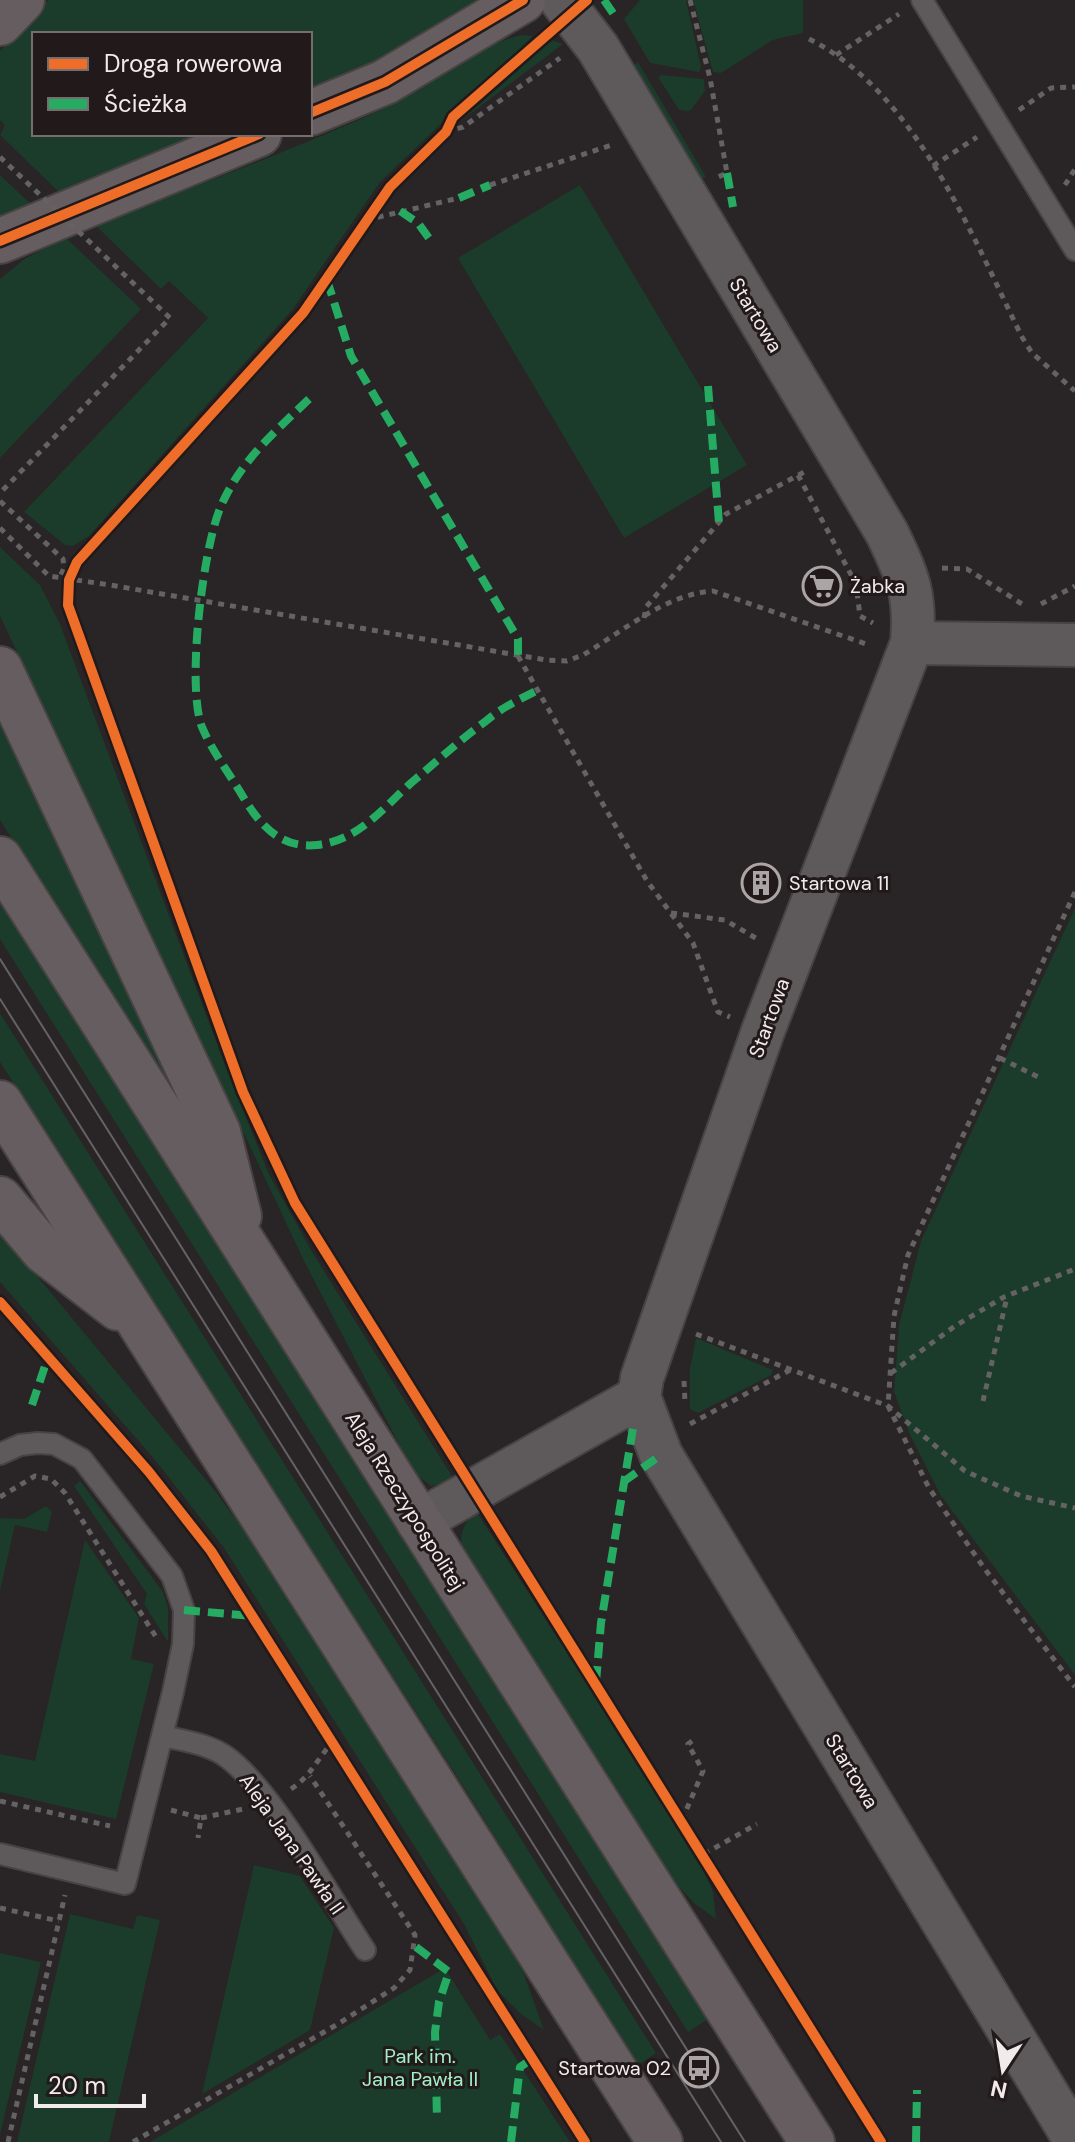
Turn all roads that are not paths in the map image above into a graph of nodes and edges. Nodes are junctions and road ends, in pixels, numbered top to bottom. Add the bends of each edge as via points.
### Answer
1 (22, 0) edge
2 (523, 0) edge
3 (561, 0) edge
4 (915, 4) edge
5 (0, 23) edge
6 (312, 112) edge
7 (254, 136) edge
8 (0, 241) edge
9 (1075, 250) edge
10 (910, 644) junction
11 (1075, 645) edge
12 (0, 669) edge
13 (0, 859) edge
14 (0, 1103) edge
15 (0, 1199) edge
16 (248, 1254) junction
17 (143, 1326) junction
18 (639, 1397) junction
19 (0, 1454) edge
20 (418, 1522) junction
21 (163, 1736) junction
22 (0, 1854) edge
23 (365, 1950) dead end
24 (1075, 2140) edge
25 (660, 2142) edge
26 (812, 2142) edge

1 - 5 main road
2 - 6 main road via 385,82
3 - 10 street, Startowa via 598,48 887,533 915,606
4 - 9 lane
7 - 8 main road
10 - 11 street
10 - 18 street, Startowa via 763,1031
12 - 16 main road via 218,1132
13 - 16 main road, Aleja Rzeczypospolitej
14 - 17 main road
15 - 17 main road via 44,1251
16 - 20 main road, Aleja Rzeczypospolitej
17 - 25 main road
18 - 20 street
18 - 24 street, Startowa via 661,1455
19 - 21 lane via 38,1443 69,1450 90,1467 172,1576 184,1610 183,1644
20 - 26 main road, Aleja Rzeczypospolitej
21 - 22 lane via 125,1884
21 - 23 lane, Aleja Jana Pawła II via 227,1757 269,1804

